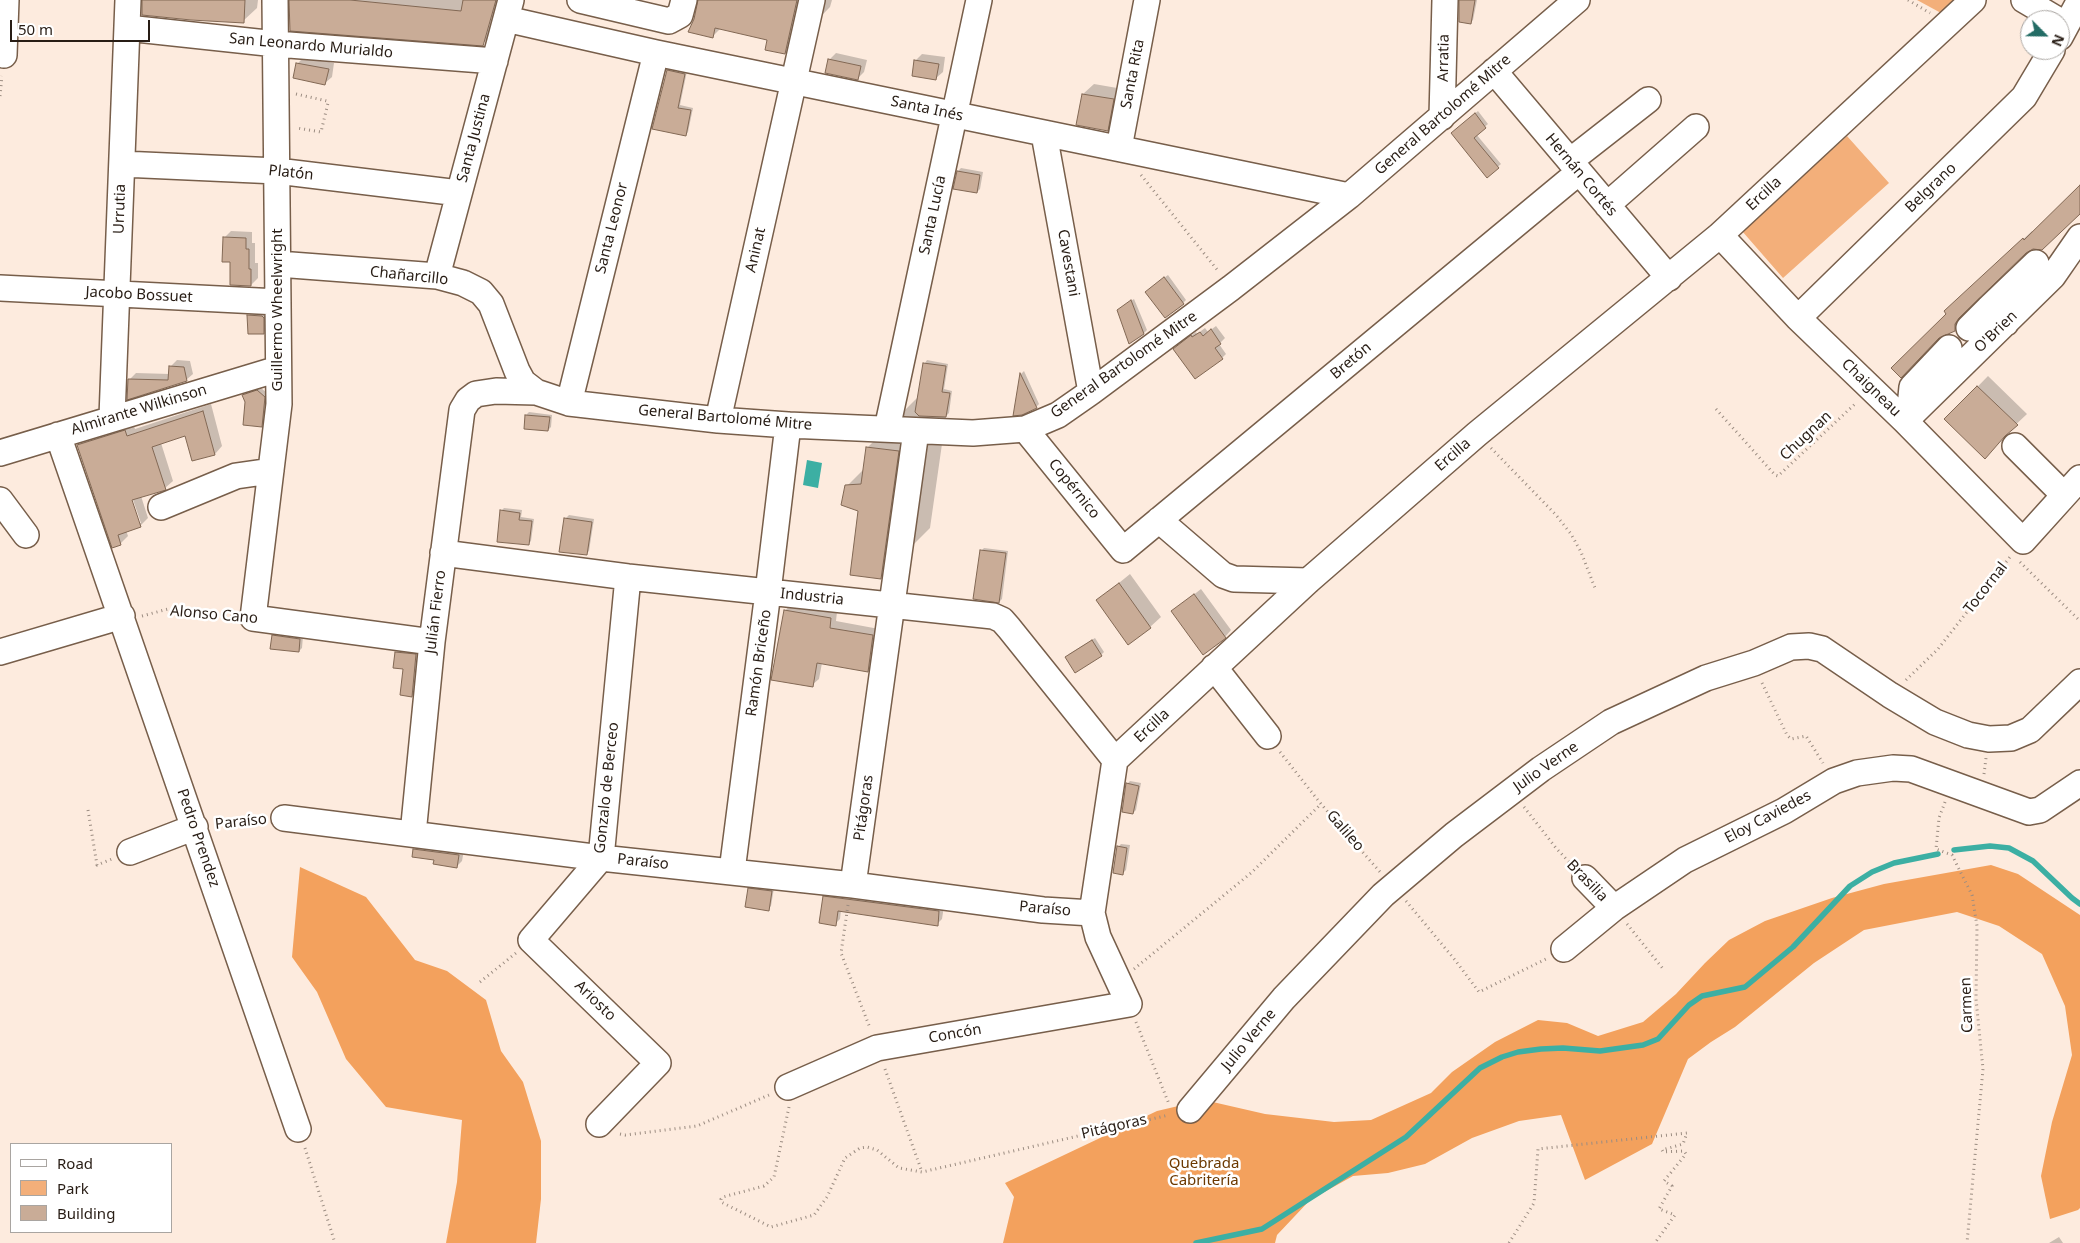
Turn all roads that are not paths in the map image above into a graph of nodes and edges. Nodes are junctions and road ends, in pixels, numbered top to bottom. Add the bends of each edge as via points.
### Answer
1 (6, 0) edge
2 (128, 0) edge
3 (275, 0) edge
4 (580, 0) edge
5 (684, 0) edge
6 (812, 0) edge
7 (979, 0) edge
8 (1147, 0) edge
9 (1445, 0) edge
10 (1578, 0) edge
11 (1973, 0) edge
12 (2024, 0) edge
13 (2080, 0) edge
14 (509, 10) edge
15 (2039, 10) edge
16 (651, 17) junction
17 (2070, 18) edge
18 (127, 28) junction
19 (276, 44) junction
20 (650, 51) junction
21 (4, 55) dead end
22 (2046, 60) edge
23 (495, 61) junction
24 (1494, 71) junction
25 (794, 81) junction
26 (1648, 100) dead end
27 (954, 115) junction
28 (1442, 117) junction
29 (1696, 127) dead end
30 (1044, 134) junction
31 (1119, 148) junction
32 (122, 164) junction
33 (1574, 167) junction
34 (277, 171) junction
35 (459, 193) junction
36 (1349, 196) junction
37 (1607, 205) junction
38 (1720, 235) junction
39 (2080, 237) edge
40 (278, 264) junction
41 (436, 276) junction
42 (1669, 278) junction
43 (0, 288) edge
44 (117, 294) junction
45 (278, 302) junction
46 (1998, 315) junction
47 (1798, 318) junction
48 (1969, 328) dead end
49 (1949, 348) dead end
50 (278, 368) junction
51 (536, 392) junction
52 (1091, 392) junction
53 (476, 394) joint
54 (569, 403) junction
55 (1911, 415) junction
56 (112, 417) junction
57 (718, 420) junction
58 (788, 425) junction
59 (887, 429) junction
60 (1025, 429) junction
61 (916, 431) junction
62 (58, 435) junction
63 (2, 446) edge
64 (2015, 446) dead end
65 (271, 471) junction
66 (2072, 487) edge
67 (0, 500) edge
68 (161, 508) dead end
69 (1159, 520) junction
70 (26, 535) dead end
71 (1123, 550) joint
72 (443, 553) junction
73 (628, 576) junction
74 (1308, 581) junction
75 (768, 592) junction
76 (893, 606) junction
77 (122, 616) junction
78 (253, 618) joint
79 (432, 642) junction
80 (0, 652) edge
81 (1214, 667) junction
82 (2080, 682) edge
83 (1268, 736) road end
84 (1115, 760) junction
85 (2080, 783) edge
86 (284, 818) road end
87 (195, 827) junction
88 (413, 834) junction
89 (130, 852) road end
90 (601, 858) junction
91 (732, 871) junction
92 (1585, 878) road end
93 (853, 885) junction
94 (1614, 908) junction
95 (1092, 913) junction
96 (532, 940) joint
97 (1564, 949) road end
98 (788, 1087) road end
99 (1190, 1110) road end
100 (599, 1124) road end
101 (298, 1128) road end

1 - 21 street
2 - 18 street, Urrutia
3 - 19 street, Guillermo Wheelwright
4 - 16 street
5 - 16 street via 680,15 675,19
6 - 25 street, Aninat
7 - 27 street, Santa Lucía
8 - 31 street, Santa Rita
9 - 28 street, Arratia
10 - 24 street, General Bartolomé Mitre
11 - 38 street, Ercilla
12 - 15 street
13 - 17 street
14 - 20 street, Santa Inés
14 - 23 street, Santa Justina
16 - 20 street, Santa Leonor
18 - 19 street, San Leonardo Murialdo
18 - 32 street, Urrutia
19 - 23 street, San Leonardo Murialdo
19 - 34 street, Guillermo Wheelwright
20 - 25 street, Santa Inés
20 - 54 street, Santa Leonor
22 - 47 street, Belgrano via 2024,97
23 - 35 street, Santa Justina
24 - 28 street, General Bartolomé Mitre
24 - 33 street, Hernán Cortés
25 - 27 street, Santa Inés
25 - 57 street, Aninat
26 - 33 street, Bretón
27 - 30 street, Santa Inés
27 - 59 street, Santa Lucía
28 - 36 street, General Bartolomé Mitre
29 - 37 street
30 - 31 street, Santa Inés
30 - 52 street, Cavestani
31 - 36 street, Santa Inés
32 - 34 street, Platón
32 - 44 street, Urrutia
33 - 37 street, Hernán Cortés
33 - 69 street, Bretón
34 - 35 street, Platón
34 - 40 street, Guillermo Wheelwright
35 - 41 street, Santa Justina
36 - 52 street, General Bartolomé Mitre
37 - 42 street, Hernán Cortés
38 - 42 street, Ercilla
38 - 47 street, Chaigneau
39 - 46 street, O'Brien via 2044,258 2053,276
40 - 41 street, Chañarcillo
40 - 45 street, Guillermo Wheelwright
41 - 51 street, Chañarcillo via 463,283 480,292 491,304 517,371 523,382
42 - 74 street, Ercilla via 1477,434
43 - 44 street, Jacobo Bossuet
44 - 45 street, Jacobo Bossuet
44 - 56 street, Urrutia
45 - 50 street, Guillermo Wheelwright
46 - 48 street
46 - 55 street, O'Brien
47 - 55 street, Chaigneau via 1871,389
49 - 55 street via 1912,387
50 - 56 street, Almirante Wilkinson
50 - 65 street, Guillermo Wheelwright via 279,404
51 - 53 street, General Bartolomé Mitre
51 - 54 street, General Bartolomé Mitre
52 - 60 street, General Bartolomé Mitre via 1058,415
53 - 72 street, Julián Fierro via 462,410
54 - 57 street, General Bartolomé Mitre
55 - 66 street, Chaigneau via 2018,548
56 - 62 street, Almirante Wilkinson
57 - 58 street, General Bartolomé Mitre
58 - 59 street, General Bartolomé Mitre
58 - 75 street, Ramón Briceño
59 - 61 street, General Bartolomé Mitre
60 - 61 street, General Bartolomé Mitre via 973,433
60 - 71 street, Copérnico
61 - 76 street, Pitágoras
62 - 63 street, Almirante Wilkinson
62 - 77 street, Pedro Prendez
64 - 66 street
65 - 68 street via 236,476
65 - 78 street, Guillermo Wheelwright
67 - 70 street
69 - 71 street, Bretón
69 - 74 street via 1222,574 1234,579
72 - 73 street, Industria
72 - 79 street, Julián Fierro
73 - 75 street, Industria
73 - 90 street, Gonzalo de Berceo
74 - 81 street, Ercilla
75 - 76 street, Industria
75 - 91 street, Ramón Briceño
76 - 84 street, Industria via 993,616 1002,620
76 - 93 street, Pitágoras
77 - 80 street
77 - 87 street, Pedro Prendez
78 - 79 street, Alonso Cano
79 - 88 street, Julián Fierro
81 - 83 street
81 - 84 street, Ercilla
82 - 99 street, Julio Verne via 2030,730 2011,738 1989,739 1935,722 1822,648 1791,647 1706,678 1611,722 1513,790 1393,886 1284,998
84 - 95 street
85 - 94 street, Eloy Caviedes via 2040,810 2029,812 1911,769 1858,773 1834,781 1784,811 1685,860
86 - 88 street, Paraíso
87 - 89 street
87 - 101 street, Pedro Prendez
88 - 90 street, Paraíso
90 - 91 street, Paraíso
90 - 96 street, Gonzalo de Berceo
91 - 93 street, Paraíso
92 - 94 street, Brasilia
93 - 95 street, Paraíso via 1043,910
94 - 97 street, Eloy Caviedes
95 - 98 street, Concón via 1098,937 1124,993 877,1048
96 - 100 street, Ariosto via 658,1063

